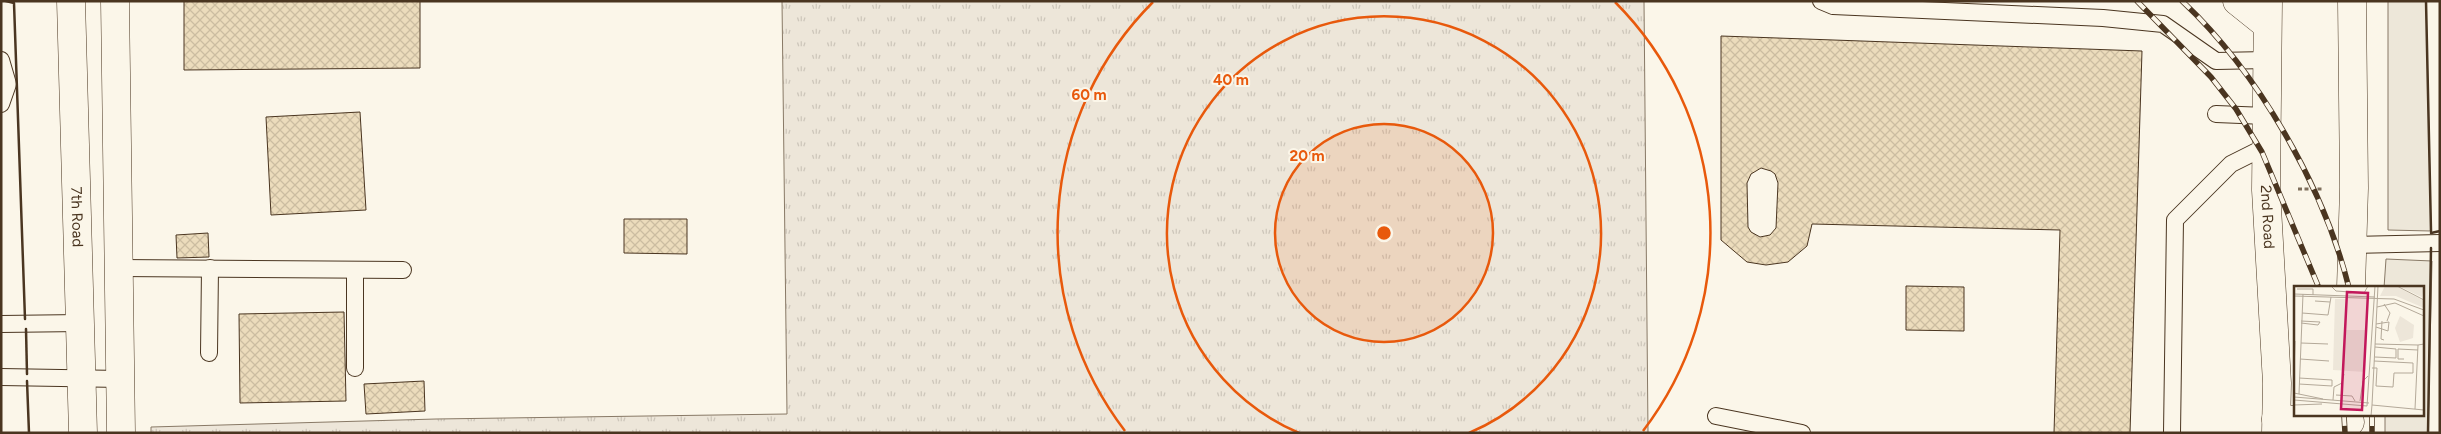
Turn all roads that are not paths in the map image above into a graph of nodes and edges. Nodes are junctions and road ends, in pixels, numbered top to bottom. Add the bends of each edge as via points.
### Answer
1 (71, 1) edge
2 (115, 1) edge
3 (1821, 1) edge
4 (2237, 1) edge
5 (2352, 1) edge
6 (2268, 13) edge
7 (1, 60) edge
8 (2267, 60) junction
9 (1, 104) edge
10 (2216, 114) dead end
11 (2266, 116) junction
12 (2265, 147) junction
13 (2440, 243) edge
14 (2352, 245) junction
15 (119, 268) junction
16 (210, 268) junction
17 (355, 270) junction
18 (403, 270) dead end
19 (2351, 286) edge
20 (81, 323) junction
21 (1, 324) edge
22 (210, 354) dead end
23 (355, 368) dead end
24 (1, 377) edge
25 (83, 378) junction
26 (120, 379) junction
27 (1716, 416) dead end
28 (2350, 423) edge
29 (2276, 426) edge
30 (83, 433) edge
31 (121, 433) edge
32 (1802, 433) edge
33 (2172, 433) edge

1 - 20 street, 7th Road
2 - 15 street
3 - 8 lane via 1833,6 2103,18 2163,24 2216,61
4 - 6 street
5 - 14 street
6 - 8 street, 2nd Road
7 - 9 lane via 8,84
8 - 11 street, 2nd Road
10 - 11 lane
11 - 12 street, 2nd Road
12 - 29 street, 2nd Road via 2277,383
12 - 33 lane via 2231,164 2175,220
13 - 14 lane
14 - 19 street
15 - 16 lane
15 - 26 street
16 - 17 lane
16 - 22 lane
17 - 18 lane
17 - 23 lane
20 - 21 lane
20 - 25 street, 7th Road
24 - 25 lane
25 - 26 lane
25 - 30 street, 7th Road
26 - 31 street
27 - 32 lane
28 - 29 street

